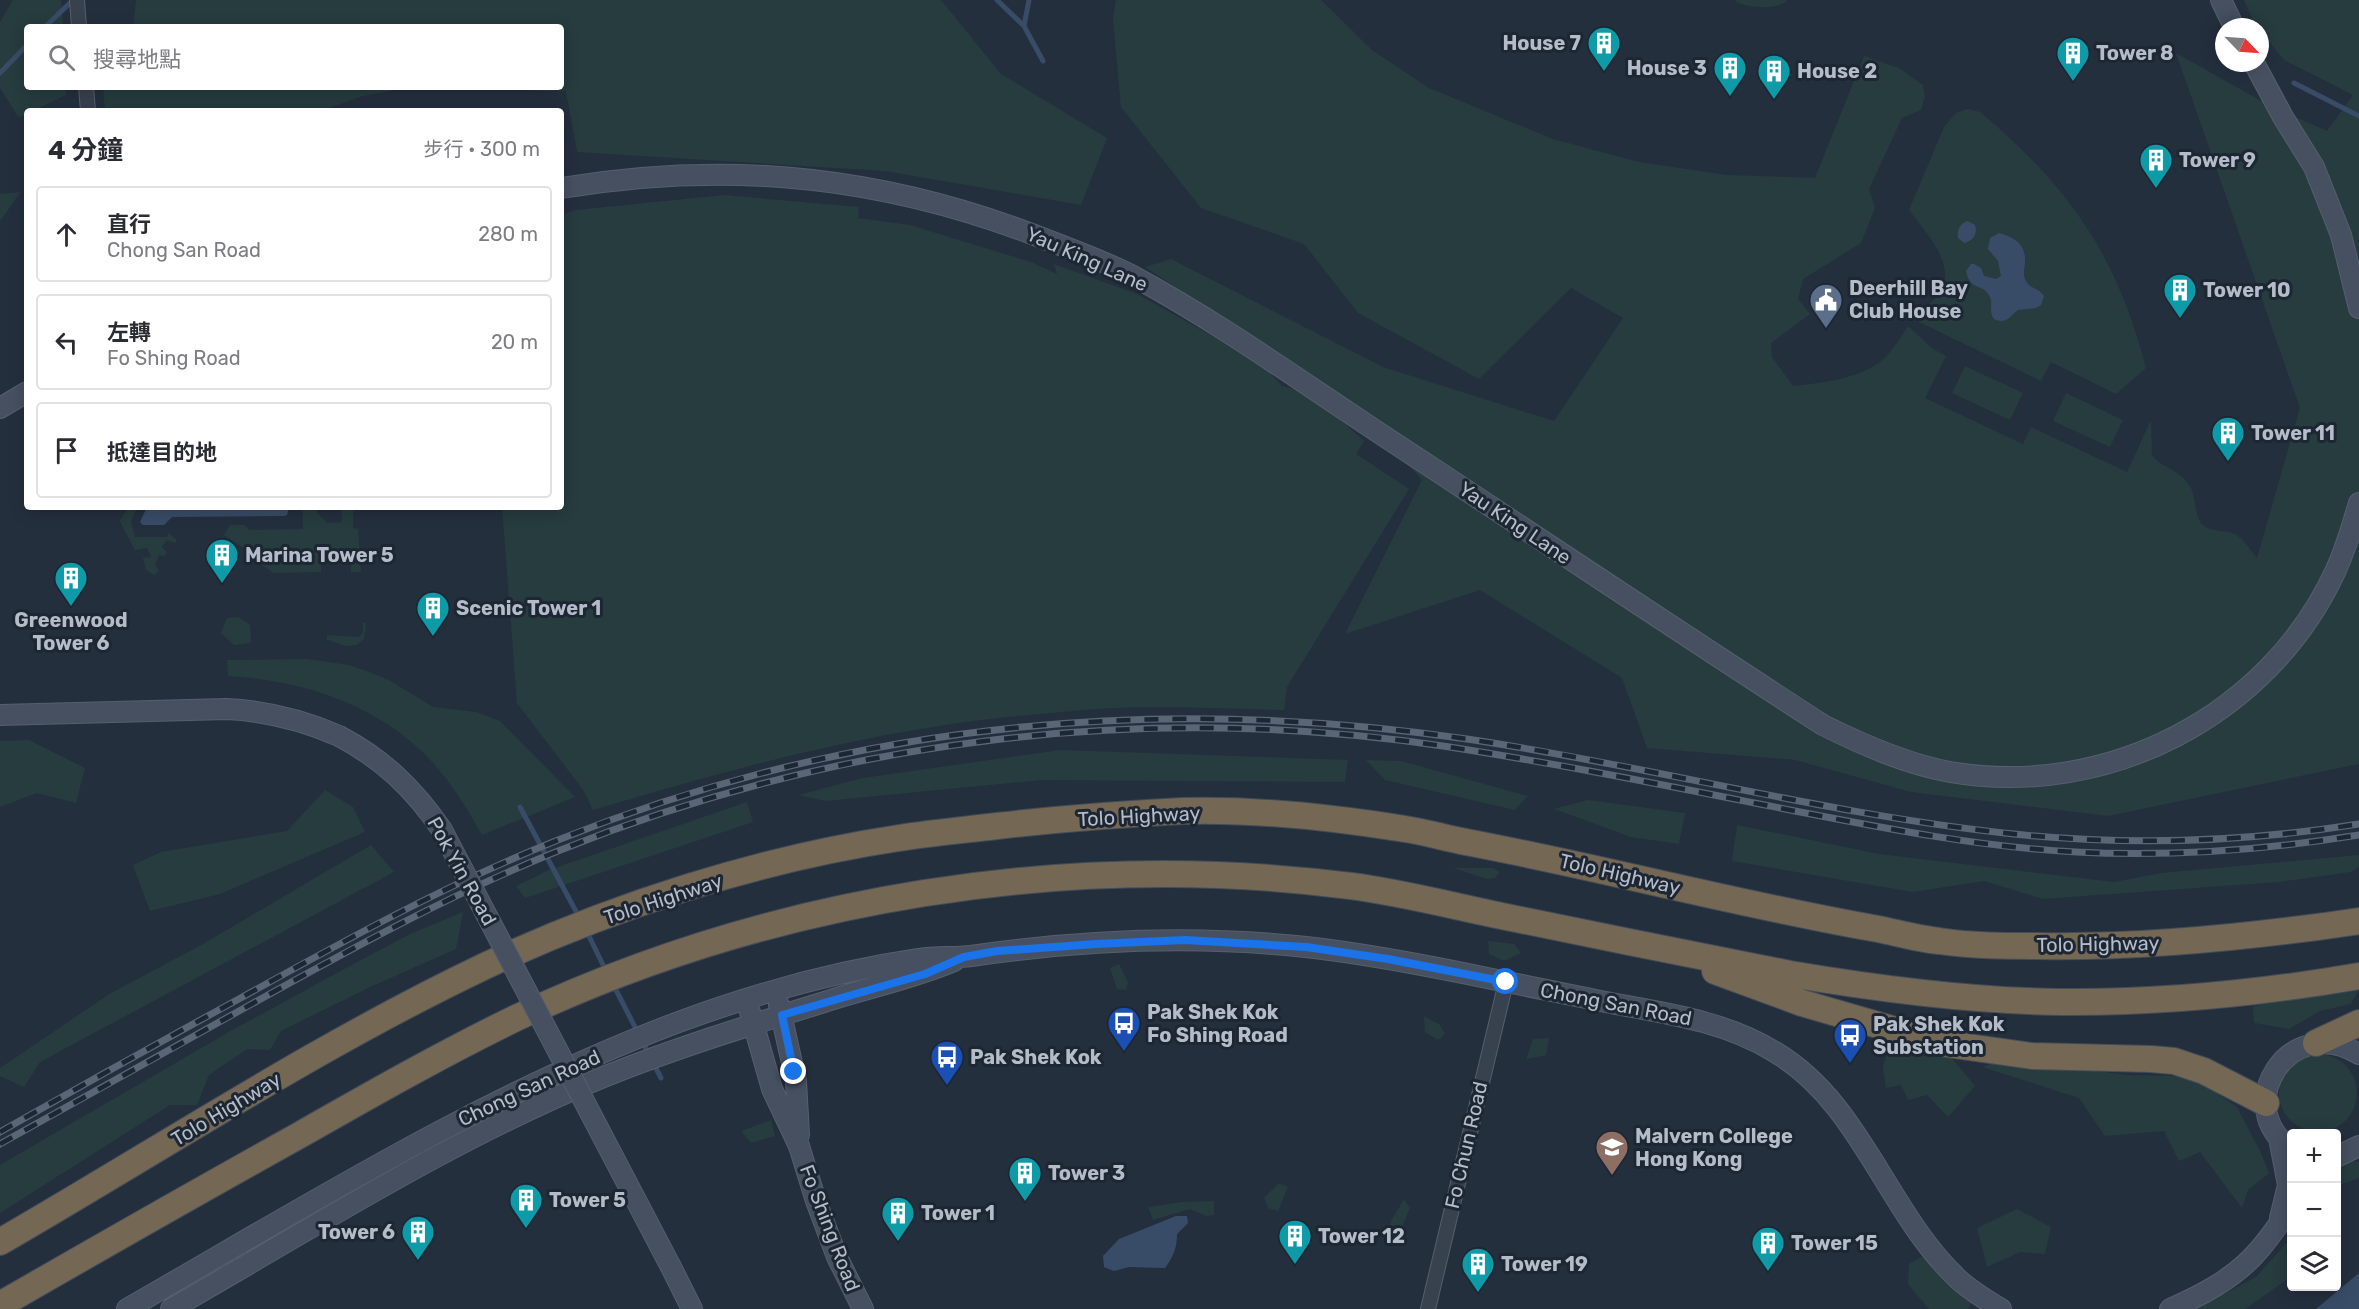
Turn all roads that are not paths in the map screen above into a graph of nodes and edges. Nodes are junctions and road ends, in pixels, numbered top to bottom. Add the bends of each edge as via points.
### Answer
1 (77, 0) edge
2 (2221, 0) edge
3 (2230, 18) edge
4 (80, 24) edge
5 (2259, 72) edge
6 (86, 90) edge
7 (88, 108) edge
8 (564, 188) edge
9 (2359, 308) edge
10 (24, 394) edge
11 (0, 408) edge
12 (2359, 503) edge
13 (0, 715) edge
14 (2359, 921) edge
15 (1653, 946) junction
16 (964, 957) junction
17 (2359, 976) edge
18 (1506, 982) junction
19 (775, 990) junction
20 (746, 999) junction
21 (782, 1015) junction
22 (2359, 1023) edge
23 (754, 1024) junction
24 (2316, 1043) junction
25 (2359, 1054) edge
26 (2266, 1103) junction
27 (2285, 1143) edge
28 (799, 1146) junction
29 (2359, 1146) edge
30 (2341, 1155) edge
31 (2287, 1213) edge
32 (2279, 1223) junction
33 (0, 1242) edge
34 (0, 1305) edge
35 (127, 1309) edge
36 (171, 1309) edge
37 (692, 1309) edge
38 (863, 1309) edge
39 (1428, 1309) edge
40 (2001, 1309) edge
41 (2170, 1309) edge

1 - 4 street
2 - 3 street
5 - 9 street via 2314,167 2341,235
6 - 7 street
8 - 12 street, Yau King Lane via 685,174 827,180 874,187 1006,223 1112,266 1237,338 1823,725 1895,757 1949,771 1998,777 2064,774 2131,757 2193,728 2261,677 2292,642 2335,573
10 - 11 street
13 - 37 street, Pok Yin Road, bridge via 250,710 296,719 339,736 386,765 425,805 442,830
14 - 33 highway, Tolo Highway via 2234,938 2124,945 1934,941 1412,830 1269,814 1187,811 896,838 756,869 654,899 539,942 396,1011
15 - 17 highway via 1829,981 1984,999 2058,1002 2203,996
15 - 26 highway via 1802,1003 1926,1040 2032,1056 2166,1060 2204,1071
15 - 34 highway via 1353,886 1214,876 1044,878 905,897 770,926 674,956 517,1018 419,1068
16 - 18 street, Chong San Road via 997,951 1185,940 1306,947
16 - 19 street, Chong San Road via 923,958
16 - 21 street, Chong San Road via 925,974
18 - 39 street, Fo Chun Road
18 - 40 street, Chong San Road via 1711,1023 1742,1033 1778,1053 1833,1102 1939,1259 1959,1280
19 - 20 street, Chong San Road
19 - 21 street, Fo Shing Road
20 - 23 street, Fo Shing Road
20 - 35 street, Chong San Road via 596,1056 456,1122
21 - 23 street, Chong San Road
21 - 28 street, Fo Shing Road via 795,1081
22 - 24 highway
23 - 28 street, Fo Shing Road via 772,1089
23 - 36 street, Chong San Road via 606,1076 468,1140
24 - 25 street via 2347,1047
24 - 26 street via 2293,1052 2279,1064 2270,1080
26 - 27 street via 2272,1126
27 - 32 street via 2288,1185
28 - 38 street, Fo Shing Road via 837,1257
29 - 30 street
31 - 32 street
32 - 41 street via 2258,1252 2230,1276

